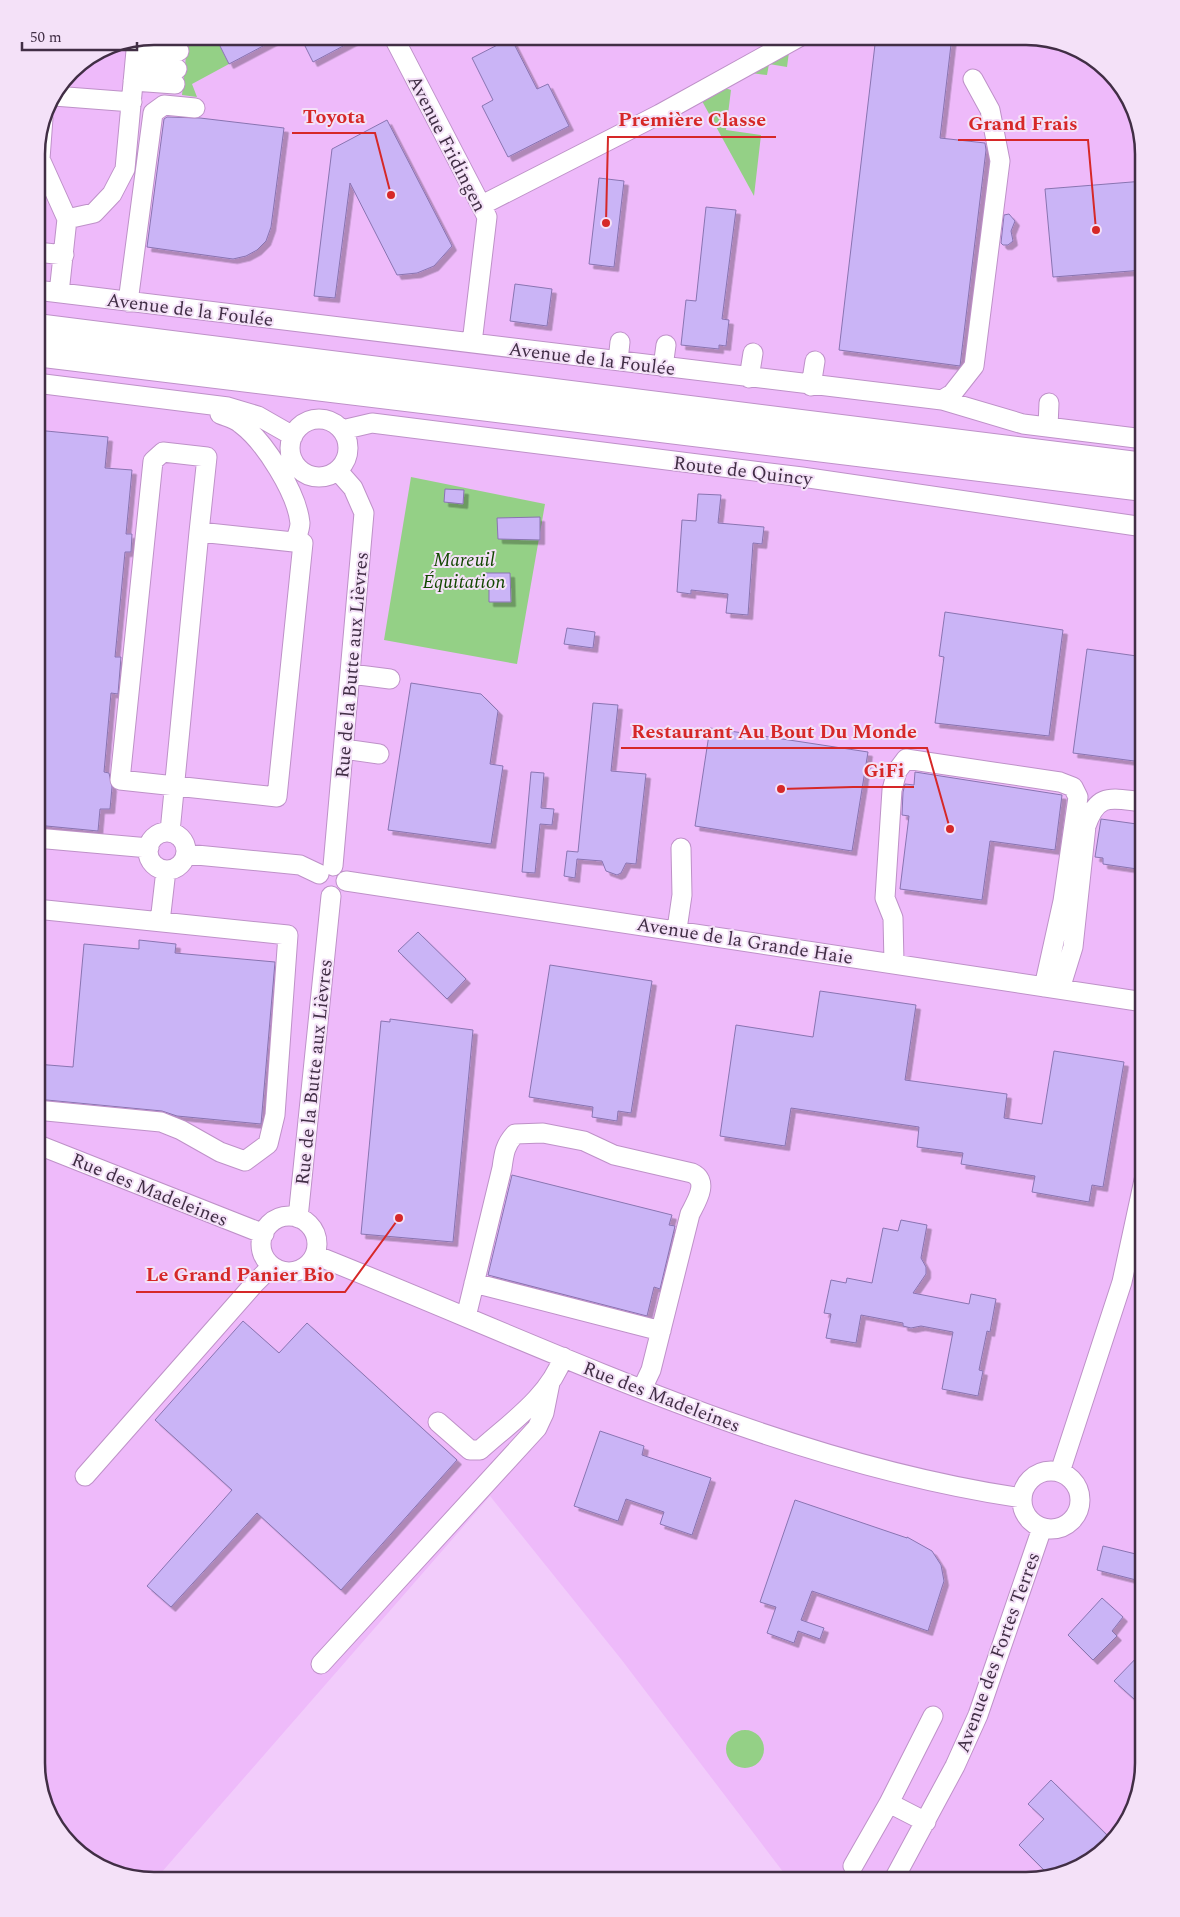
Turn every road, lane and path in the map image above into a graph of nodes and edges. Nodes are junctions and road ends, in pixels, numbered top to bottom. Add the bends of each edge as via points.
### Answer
1 (398, 45) edge
2 (783, 45) edge
3 (136, 58) edge
4 (973, 79) dead end
5 (61, 97) edge
6 (132, 102) junction
7 (195, 108) dead end
8 (45, 170) edge
9 (482, 205) junction
10 (67, 219) junction
11 (45, 291) edge
12 (59, 293) junction
13 (128, 302) junction
14 (45, 329) edge
15 (620, 342) dead end
16 (472, 343) junction
17 (666, 345) dead end
18 (45, 353) edge
19 (753, 353) dead end
20 (814, 360) dead end
21 (618, 361) junction
22 (663, 367) junction
23 (749, 378) junction
24 (45, 384) edge
25 (811, 386) junction
26 (942, 400) junction
27 (194, 403) junction
28 (1048, 403) dead end
29 (1048, 427) junction
30 (342, 430) junction
31 (293, 436) junction
32 (1135, 438) edge
33 (1135, 466) edge
34 (338, 471) junction
35 (1135, 486) edge
36 (1135, 526) edge
37 (199, 532) junction
38 (295, 542) junction
39 (352, 674) junction
40 (390, 679) dead end
41 (344, 749) junction
42 (378, 754) dead end
43 (174, 786) junction
44 (1135, 801) edge
45 (170, 832) junction
46 (45, 839) edge
47 (149, 848) junction
48 (681, 848) dead end
49 (186, 854) junction
50 (166, 870) junction
51 (326, 870) junction
52 (346, 881) junction
53 (331, 896) junction
54 (45, 910) edge
55 (160, 922) junction
56 (677, 930) junction
57 (894, 963) junction
58 (1052, 988) junction
59 (1135, 1001) edge
60 (45, 1111) edge
61 (45, 1148) edge
62 (298, 1218) junction
63 (1135, 1222) edge
64 (264, 1234) junction
65 (315, 1255) junction
66 (272, 1266) junction
67 (474, 1283) junction
68 (466, 1316) junction
69 (660, 1331) junction
70 (563, 1357) junction
71 (550, 1383) junction
72 (642, 1389) junction
73 (438, 1422) dead end
74 (1060, 1472) junction
75 (85, 1476) dead end
76 (1022, 1498) junction
77 (1042, 1528) junction
78 (321, 1664) dead end
79 (933, 1716) dead end
80 (889, 1803) junction
81 (926, 1822) junction
82 (853, 1866) dead end
83 (898, 1872) edge

1 - 9 street, Avenue Fridingen
2 - 9 street via 756,57 732,76 622,130 561,170
3 - 3 street via 177,68
3 - 6 street
4 - 26 street via 990,110 1000,160 974,366 952,394
5 - 6 street
6 - 10 street via 125,169 112,194 94,213
7 - 13 street via 164,105 153,113 137,267
8 - 10 street
9 - 16 street, Avenue Fridingen via 487,217 489,251
10 - 12 street
11 - 12 street, Avenue de la Foulée
12 - 13 street, Avenue de la Foulée
13 - 16 street, Avenue de la Foulée via 282,314
14 - 33 highway
15 - 21 street
16 - 21 street, Avenue de la Foulée
17 - 22 street
18 - 35 highway
19 - 23 street
20 - 25 street
21 - 22 street, Avenue de la Foulée
22 - 23 street, Avenue de la Foulée
23 - 25 street, Avenue de la Foulée
24 - 27 street
25 - 26 street, Avenue de la Foulée
26 - 29 street, Avenue de la Foulée via 999,419
27 - 31 street via 228,407 258,416
27 - 38 street via 240,423 261,443 296,506 300,526
28 - 29 street
29 - 32 street, Avenue de la Foulée
30 - 31 street via 326,420 316,419 306,422
30 - 34 street via 349,447 348,456
30 - 36 street, Route de Quincy via 372,423 802,477
31 - 34 street via 291,455 302,472 320,478
34 - 39 street, Rue de la Butte aux Lièvres via 353,488 364,513
37 - 38 street
37 - 43 street
37 - 43 street via 207,457 163,452 153,461 120,780
38 - 43 street via 303,543 277,797
39 - 40 street
39 - 41 street, Rue de la Butte aux Lièvres
41 - 42 street
41 - 51 street, Rue de la Butte aux Lièvres
43 - 45 street
44 - 58 street via 1108,798 1098,802 1091,814 1086,826 1073,947
45 - 47 street via 158,834
45 - 49 street via 184,842
46 - 47 street
47 - 50 street via 153,863
48 - 56 street via 682,894
49 - 50 street via 177,867
49 - 51 street
50 - 55 street
51 - 52 street via 341,869
51 - 53 street via 319,888
52 - 53 street via 340,893
52 - 56 street, Avenue de la Grande Haie
53 - 62 street, Rue de la Butte aux Lièvres
54 - 55 street
55 - 60 street via 288,935 275,1115 268,1144 246,1161 220,1152 161,1122
56 - 57 street, Avenue de la Grande Haie
57 - 58 street, Avenue de la Grande Haie
57 - 58 street via 894,918 885,898 892,790 897,771 906,759 1060,782 1073,787 1078,797
58 - 59 street, Avenue de la Grande Haie
61 - 64 street, Rue des Madeleines
62 - 64 street via 290,1216 274,1221
62 - 65 street via 306,1222 316,1237
63 - 74 street via 1122,1282
64 - 66 street via 262,1252
65 - 66 street via 311,1262 296,1271 280,1271
65 - 68 street, Rue des Madeleines
66 - 75 street
67 - 68 street
67 - 69 street
67 - 69 street via 506,1144 515,1134 544,1132 584,1141 614,1155 698,1175 701,1181
68 - 70 street, Rue des Madeleines
69 - 72 street via 651,1370
70 - 71 street
70 - 72 street, Rue des Madeleines
71 - 73 street via 480,1450 470,1450
71 - 78 street via 544,1413 537,1428
72 - 76 street, Rue des Madeleines via 753,1432 805,1448 880,1468
74 - 76 street via 1045,1471 1032,1478 1023,1490
74 - 77 street via 1074,1481 1078,1488 1078,1513 1066,1525 1050,1530
76 - 77 street via 1026,1516
77 - 81 street, Avenue des Fortes Terres via 978,1715
79 - 80 street
80 - 81 street
80 - 82 street
81 - 83 street, Avenue des Fortes Terres

